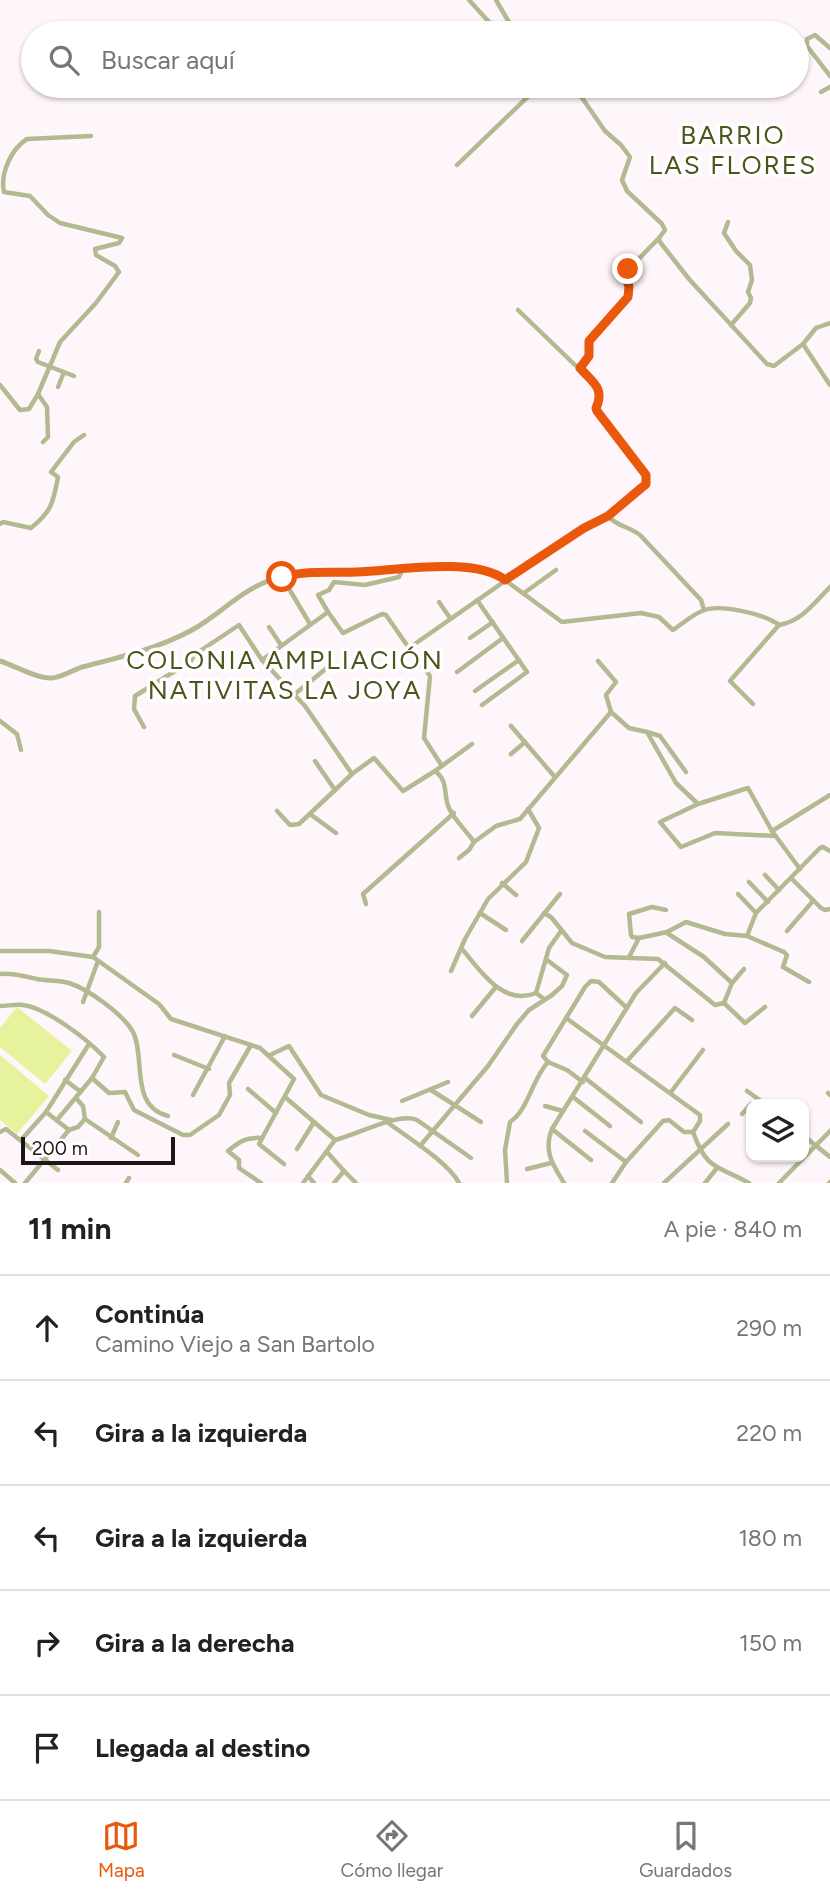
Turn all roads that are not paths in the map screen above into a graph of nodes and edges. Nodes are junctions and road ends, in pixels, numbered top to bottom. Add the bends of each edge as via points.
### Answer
1 (470, 0) edge
2 (496, 0) edge
3 (488, 21) edge
4 (508, 21) edge
5 (809, 38) edge
6 (830, 48) edge
7 (809, 49) edge
8 (830, 76) edge
9 (830, 87) edge
10 (821, 92) dead end
11 (527, 98) edge
12 (582, 98) edge
13 (92, 136) dead end
14 (457, 165) dead end
15 (1, 172) edge
16 (728, 222) dead end
17 (659, 238) junction
18 (518, 310) dead end
19 (830, 323) edge
20 (731, 325) junction
21 (803, 344) junction
22 (39, 351) dead end
23 (50, 367) junction
24 (580, 368) junction
25 (64, 372) junction
26 (74, 376) dead end
27 (0, 385) edge
28 (830, 385) edge
29 (58, 387) dead end
30 (38, 394) junction
31 (83, 435) dead end
32 (43, 442) dead end
33 (608, 516) junction
34 (0, 524) edge
35 (403, 568) junction
36 (556, 570) dead end
37 (282, 577) junction
38 (505, 580) junction
39 (830, 587) edge
40 (524, 593) junction
41 (477, 600) junction
42 (439, 603) dead end
43 (704, 610) junction
44 (328, 612) junction
45 (450, 618) junction
46 (493, 622) junction
47 (310, 624) junction
48 (779, 625) junction
49 (269, 627) dead end
50 (470, 638) dead end
51 (503, 638) junction
52 (281, 645) junction
53 (409, 648) junction
54 (262, 660) junction
55 (519, 660) junction
56 (0, 661) edge
57 (598, 661) dead end
58 (328, 667) dead end
59 (457, 672) dead end
60 (475, 691) dead end
61 (295, 694) junction
62 (753, 704) dead end
63 (482, 705) dead end
64 (611, 712) junction
65 (0, 721) edge
66 (511, 726) dead end
67 (144, 727) dead end
68 (647, 732) junction
69 (525, 742) junction
70 (472, 744) dead end
71 (21, 750) dead end
72 (511, 754) dead end
73 (315, 761) dead end
74 (442, 766) junction
75 (435, 771) junction
76 (686, 772) dead end
77 (352, 774) junction
78 (554, 776) junction
79 (335, 790) junction
80 (830, 795) edge
81 (698, 803) junction
82 (528, 809) junction
83 (277, 811) dead end
84 (454, 813) junction
85 (310, 814) junction
86 (336, 833) dead end
87 (774, 834) junction
88 (474, 842) junction
89 (830, 851) edge
90 (459, 858) dead end
91 (800, 869) junction
92 (765, 875) dead end
93 (791, 878) junction
94 (749, 882) dead end
95 (502, 883) junction
96 (779, 891) junction
97 (560, 894) dead end
98 (738, 894) dead end
99 (516, 895) dead end
100 (813, 901) junction
101 (768, 902) junction
102 (366, 904) dead end
103 (830, 909) edge
104 (667, 910) dead end
105 (99, 912) dead end
106 (480, 913) junction
107 (544, 913) junction
108 (756, 913) junction
109 (506, 930) dead end
110 (561, 931) junction
111 (787, 931) dead end
112 (667, 932) junction
113 (747, 936) junction
114 (639, 938) junction
115 (522, 941) dead end
116 (462, 948) junction
117 (0, 951) edge
118 (629, 957) junction
119 (95, 959) junction
120 (547, 960) junction
121 (665, 964) junction
122 (744, 969) dead end
123 (451, 971) dead end
124 (0, 974) edge
125 (809, 982) dead end
126 (732, 983) junction
127 (495, 988) junction
128 (86, 992) junction
129 (536, 993) junction
130 (544, 999) junction
131 (83, 1002) dead end
132 (723, 1003) junction
133 (0, 1006) edge
134 (765, 1007) dead end
135 (627, 1008) junction
136 (472, 1016) dead end
137 (566, 1018) junction
138 (692, 1020) dead end
139 (225, 1037) junction
140 (89, 1044) junction
141 (251, 1045) junction
142 (604, 1045) junction
143 (703, 1050) dead end
144 (174, 1055) dead end
145 (270, 1055) junction
146 (627, 1061) junction
147 (548, 1062) junction
148 (209, 1069) junction
149 (92, 1078) junction
150 (65, 1080) junction
151 (584, 1080) junction
152 (448, 1082) dead end
153 (248, 1089) dead end
154 (431, 1090) junction
155 (747, 1091) dead end
156 (81, 1092) junction
157 (671, 1092) junction
158 (193, 1095) dead end
159 (285, 1097) junction
160 (573, 1097) junction
161 (76, 1098) junction
162 (758, 1098) edge
163 (402, 1101) dead end
164 (453, 1105) junction
165 (545, 1106) dead end
166 (746, 1110) edge
167 (563, 1111) junction
168 (46, 1112) junction
169 (276, 1113) junction
170 (742, 1114) dead end
171 (168, 1116) dead end
172 (85, 1119) junction
173 (57, 1120) junction
174 (389, 1121) junction
175 (118, 1122) dead end
176 (314, 1122) junction
177 (481, 1122) dead end
178 (641, 1122) dead end
179 (728, 1124) dead end
180 (610, 1126) dead end
181 (552, 1129) junction
182 (69, 1130) junction
183 (585, 1130) dead end
184 (1, 1131) edge
185 (433, 1131) junction
186 (830, 1131) edge
187 (693, 1132) junction
188 (111, 1138) junction
189 (262, 1138) junction
190 (21, 1140) junction
191 (335, 1140) junction
192 (809, 1140) edge
193 (420, 1146) junction
194 (816, 1146) junction
195 (298, 1149) dead end
196 (327, 1152) junction
197 (700, 1152) junction
198 (138, 1155) dead end
199 (830, 1157) edge
200 (45, 1158) junction
201 (471, 1158) dead end
202 (591, 1160) dead end
203 (551, 1163) junction
204 (626, 1163) junction
205 (284, 1164) dead end
206 (717, 1168) junction
207 (527, 1169) dead end
208 (0, 1170) edge
209 (58, 1170) dead end
210 (344, 1171) junction
211 (309, 1176) junction
212 (15, 1183) edge
213 (25, 1183) edge
214 (261, 1183) edge
215 (303, 1183) edge
216 (314, 1183) edge
217 (334, 1183) edge
218 (356, 1183) edge
219 (459, 1183) edge
220 (507, 1183) edge
221 (564, 1183) edge
222 (612, 1183) edge
223 (664, 1183) edge
224 (705, 1183) edge
225 (748, 1183) edge
226 (779, 1183) edge

1 - 3 street
2 - 4 street
5 - 6 street via 819,36
7 - 8 street
9 - 10 street
11 - 14 street
12 - 17 street via 630,157 622,180 627,191 662,224 664,233
13 - 15 street via 27,139
15 - 23 street via 4,192 30,196 48,215 66,225 122,239 95,249 94,253 119,272 60,342
16 - 20 street via 724,233 750,265 752,280 750,303
17 - 20 street
17 - 24 street via 625,272 628,297 589,341 589,356
18 - 24 street
19 - 21 street via 816,328
20 - 21 street via 771,366
21 - 28 street
22 - 23 street via 37,360
23 - 25 street
23 - 30 street
24 - 33 street via 600,392 597,411 648,480
25 - 26 street
25 - 29 street
27 - 30 street via 20,410 29,409
30 - 32 street via 47,407 48,437
31 - 34 street via 51,472 58,478 46,516 31,528
33 - 38 street
33 - 43 street via 640,535 701,600
35 - 37 street
35 - 38 street via 479,569
35 - 44 street via 399,577 376,584 334,582 318,595
36 - 40 street
37 - 47 street
37 - 56 street via 254,588 177,638 56,677
38 - 40 street
38 - 41 street
39 - 48 street via 794,622
40 - 43 street via 567,623 641,614 659,617 673,630
41 - 45 street
41 - 46 street
42 - 45 street
43 - 48 street via 769,618
44 - 47 street
44 - 53 street via 343,633 386,615
45 - 53 street
46 - 50 street
46 - 51 street
47 - 52 street
48 - 62 street via 730,681
49 - 52 street
51 - 55 street
51 - 59 street
52 - 54 street
53 - 74 street via 430,676 424,738
54 - 61 street
54 - 67 street via 237,625 135,696 134,709
55 - 60 street
55 - 63 street via 527,672
57 - 64 street via 616,682 607,695
58 - 61 street
61 - 77 street
64 - 68 street via 629,728
64 - 78 street
65 - 71 street via 17,734
66 - 69 street
68 - 76 street via 660,736
68 - 81 street via 676,783
69 - 72 street
69 - 78 street
70 - 74 street
73 - 79 street
74 - 75 street
75 - 77 street via 403,791 374,758
75 - 84 street
77 - 79 street
78 - 82 street
79 - 85 street
80 - 87 street
81 - 87 street via 748,788
81 - 87 street via 660,822 681,847 715,833
82 - 88 street via 516,821 496,826
82 - 95 street via 539,828 531,852
83 - 85 street via 290,825
84 - 88 street
84 - 102 street via 363,894
85 - 86 street
87 - 91 street
88 - 90 street
89 - 91 street via 823,846
91 - 93 street
92 - 96 street
93 - 96 street
93 - 100 street
94 - 101 street
95 - 99 street
95 - 106 street
96 - 101 street
97 - 107 street
98 - 108 street
100 - 103 street
100 - 111 street
101 - 108 street
104 - 114 street via 653,907 629,914 632,937
105 - 119 street
106 - 109 street
106 - 116 street
107 - 110 street
107 - 115 street
108 - 113 street
110 - 118 street via 572,943 591,952
110 - 120 street
112 - 113 street via 686,922
112 - 114 street
112 - 126 street
113 - 125 street via 787,955 783,967
114 - 118 street
116 - 123 street
116 - 127 street
117 - 119 street via 49,951
118 - 121 street via 658,959
119 - 128 street
119 - 139 street via 159,1004 171,1019
120 - 129 street
120 - 130 street via 567,975 562,986
121 - 132 street via 715,1004
121 - 135 street
122 - 126 street
124 - 128 street via 61,981
126 - 132 street
127 - 129 street via 524,996
127 - 136 street
128 - 131 street
128 - 171 street via 132,1030 146,1099
129 - 130 street
130 - 164 street via 529,1010
132 - 134 street via 745,1023
133 - 140 street via 37,1010
135 - 137 street via 595,981 585,986
135 - 142 street
137 - 142 street
137 - 147 street via 542,1056
138 - 146 street via 675,1008
139 - 141 street
139 - 148 street
140 - 149 street via 104,1059
140 - 150 street
141 - 145 street
141 - 149 street via 229,1083 230,1095 219,1115 190,1135 134,1110 125,1091 109,1093
142 - 146 street
142 - 151 street
143 - 157 street
144 - 148 street
145 - 159 street via 294,1079
145 - 174 street via 289,1046 321,1095
146 - 157 street
147 - 151 street
147 - 220 street via 519,1115 510,1122 505,1150
148 - 158 street
149 - 156 street
150 - 156 street
150 - 168 street
151 - 160 street
151 - 178 street
152 - 154 street
153 - 169 street
154 - 163 street
154 - 164 street
155 - 162 street
156 - 161 street
157 - 187 street via 700,1115
159 - 169 street
159 - 176 street
160 - 167 street
160 - 180 street
161 - 172 street
161 - 173 street
164 - 177 street
164 - 185 street
165 - 167 street
166 - 170 street
167 - 181 street
168 - 173 street
168 - 190 street
169 - 189 street
172 - 182 street
172 - 188 street
173 - 182 street
174 - 185 street via 408,1116
174 - 191 street
174 - 193 street
175 - 188 street
176 - 191 street
176 - 195 street
179 - 197 street
181 - 202 street
181 - 203 street via 548,1142
182 - 200 street
183 - 204 street
184 - 190 street via 6,1129
185 - 193 street
185 - 201 street
186 - 194 street
187 - 197 street
187 - 204 street via 684,1132 666,1119
188 - 198 street
189 - 205 street via 258,1144
189 - 214 street via 241,1140 228,1151 239,1160 239,1168
190 - 200 street
191 - 196 street
192 - 194 street
193 - 219 street via 450,1169
194 - 199 street
194 - 226 street
196 - 210 street
196 - 211 street
197 - 206 street
197 - 223 street
200 - 209 street
200 - 213 street
203 - 207 street
203 - 221 street
204 - 222 street
206 - 224 street
206 - 225 street
208 - 212 street
210 - 217 street
210 - 218 street
211 - 215 street
211 - 216 street

